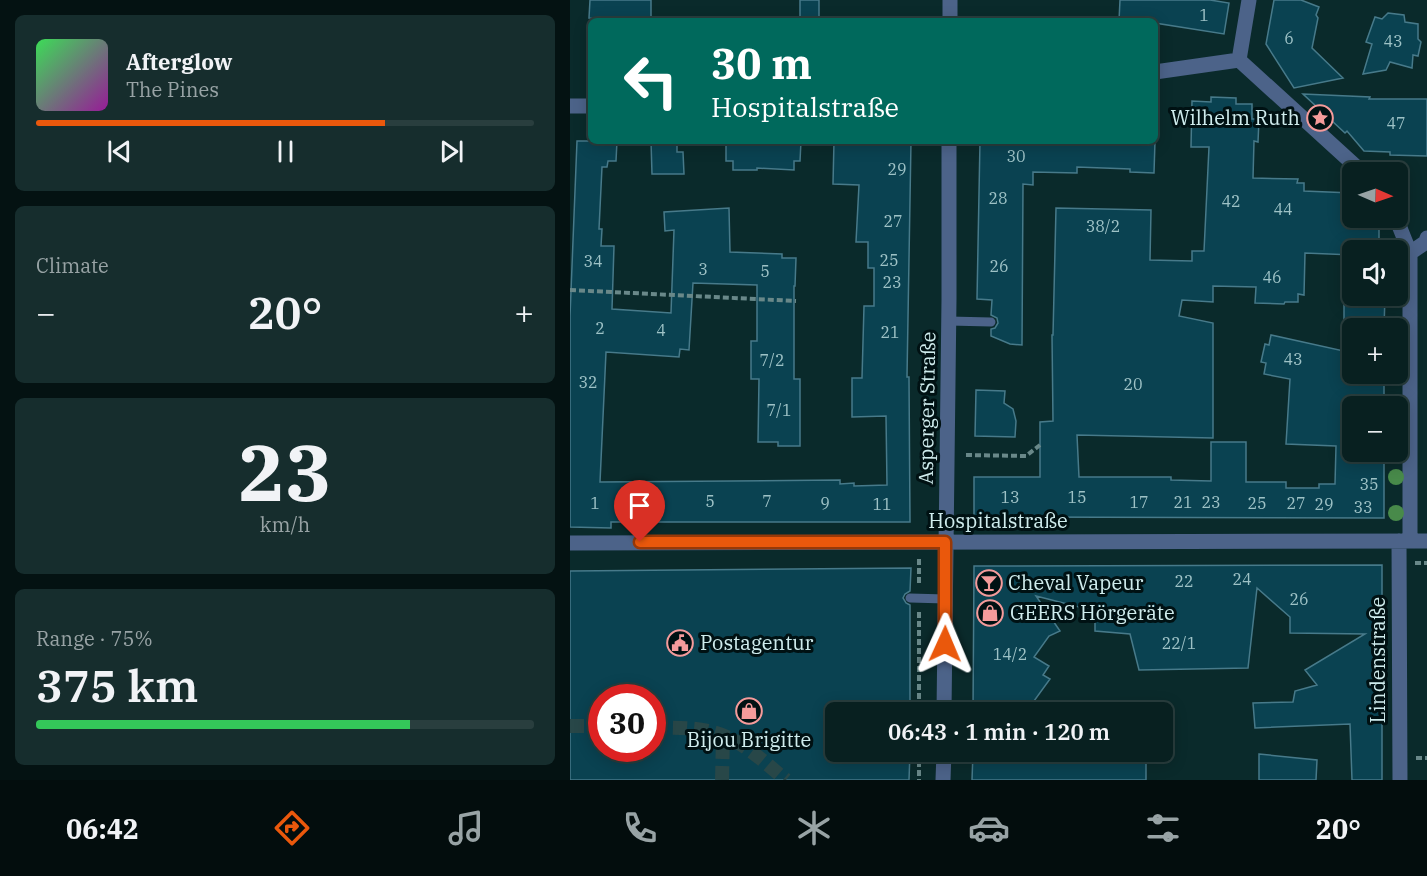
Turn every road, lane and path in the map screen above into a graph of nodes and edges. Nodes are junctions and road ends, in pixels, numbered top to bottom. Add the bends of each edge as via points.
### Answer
1 (950, 0) edge
2 (1249, 0) edge
3 (950, 18) edge
4 (1239, 60) junction
5 (1158, 72) edge
6 (570, 106) edge
7 (588, 106) edge
8 (949, 144) edge
9 (1351, 162) edge
10 (1400, 228) edge
11 (1427, 238) edge
12 (1410, 253) junction
13 (570, 290) edge
14 (796, 301) dead end
15 (949, 321) junction
16 (991, 322) dead end
17 (1040, 445) dead end
18 (947, 455) junction
19 (1405, 541) junction
20 (1427, 541) edge
21 (919, 542) junction
22 (945, 542) junction
23 (570, 543) edge
24 (915, 598) junction
25 (946, 599) junction
26 (919, 702) edge
27 (944, 702) edge
28 (919, 762) edge
29 (944, 762) edge
30 (919, 780) edge
31 (944, 780) edge
32 (1400, 780) edge

1 - 3 street
2 - 4 street
4 - 5 street
4 - 9 street
6 - 7 street
8 - 15 street, Asperger Straße
10 - 12 street, Lindenstraße
11 - 12 street
12 - 19 street, Lindenstraße
13 - 14 path
15 - 16 lane
15 - 18 street, Asperger Straße
17 - 18 path via 1026,456
18 - 22 street, Asperger Straße
19 - 20 street, Hospitalstraße
19 - 22 street, Hospitalstraße
19 - 32 street, Lindenstraße
21 - 22 street, Hospitalstraße
21 - 23 street, Hospitalstraße
21 - 24 path
22 - 25 street, Asperger Straße
24 - 25 lane
24 - 26 path
25 - 27 street, Asperger Straße
28 - 30 path
29 - 31 street

